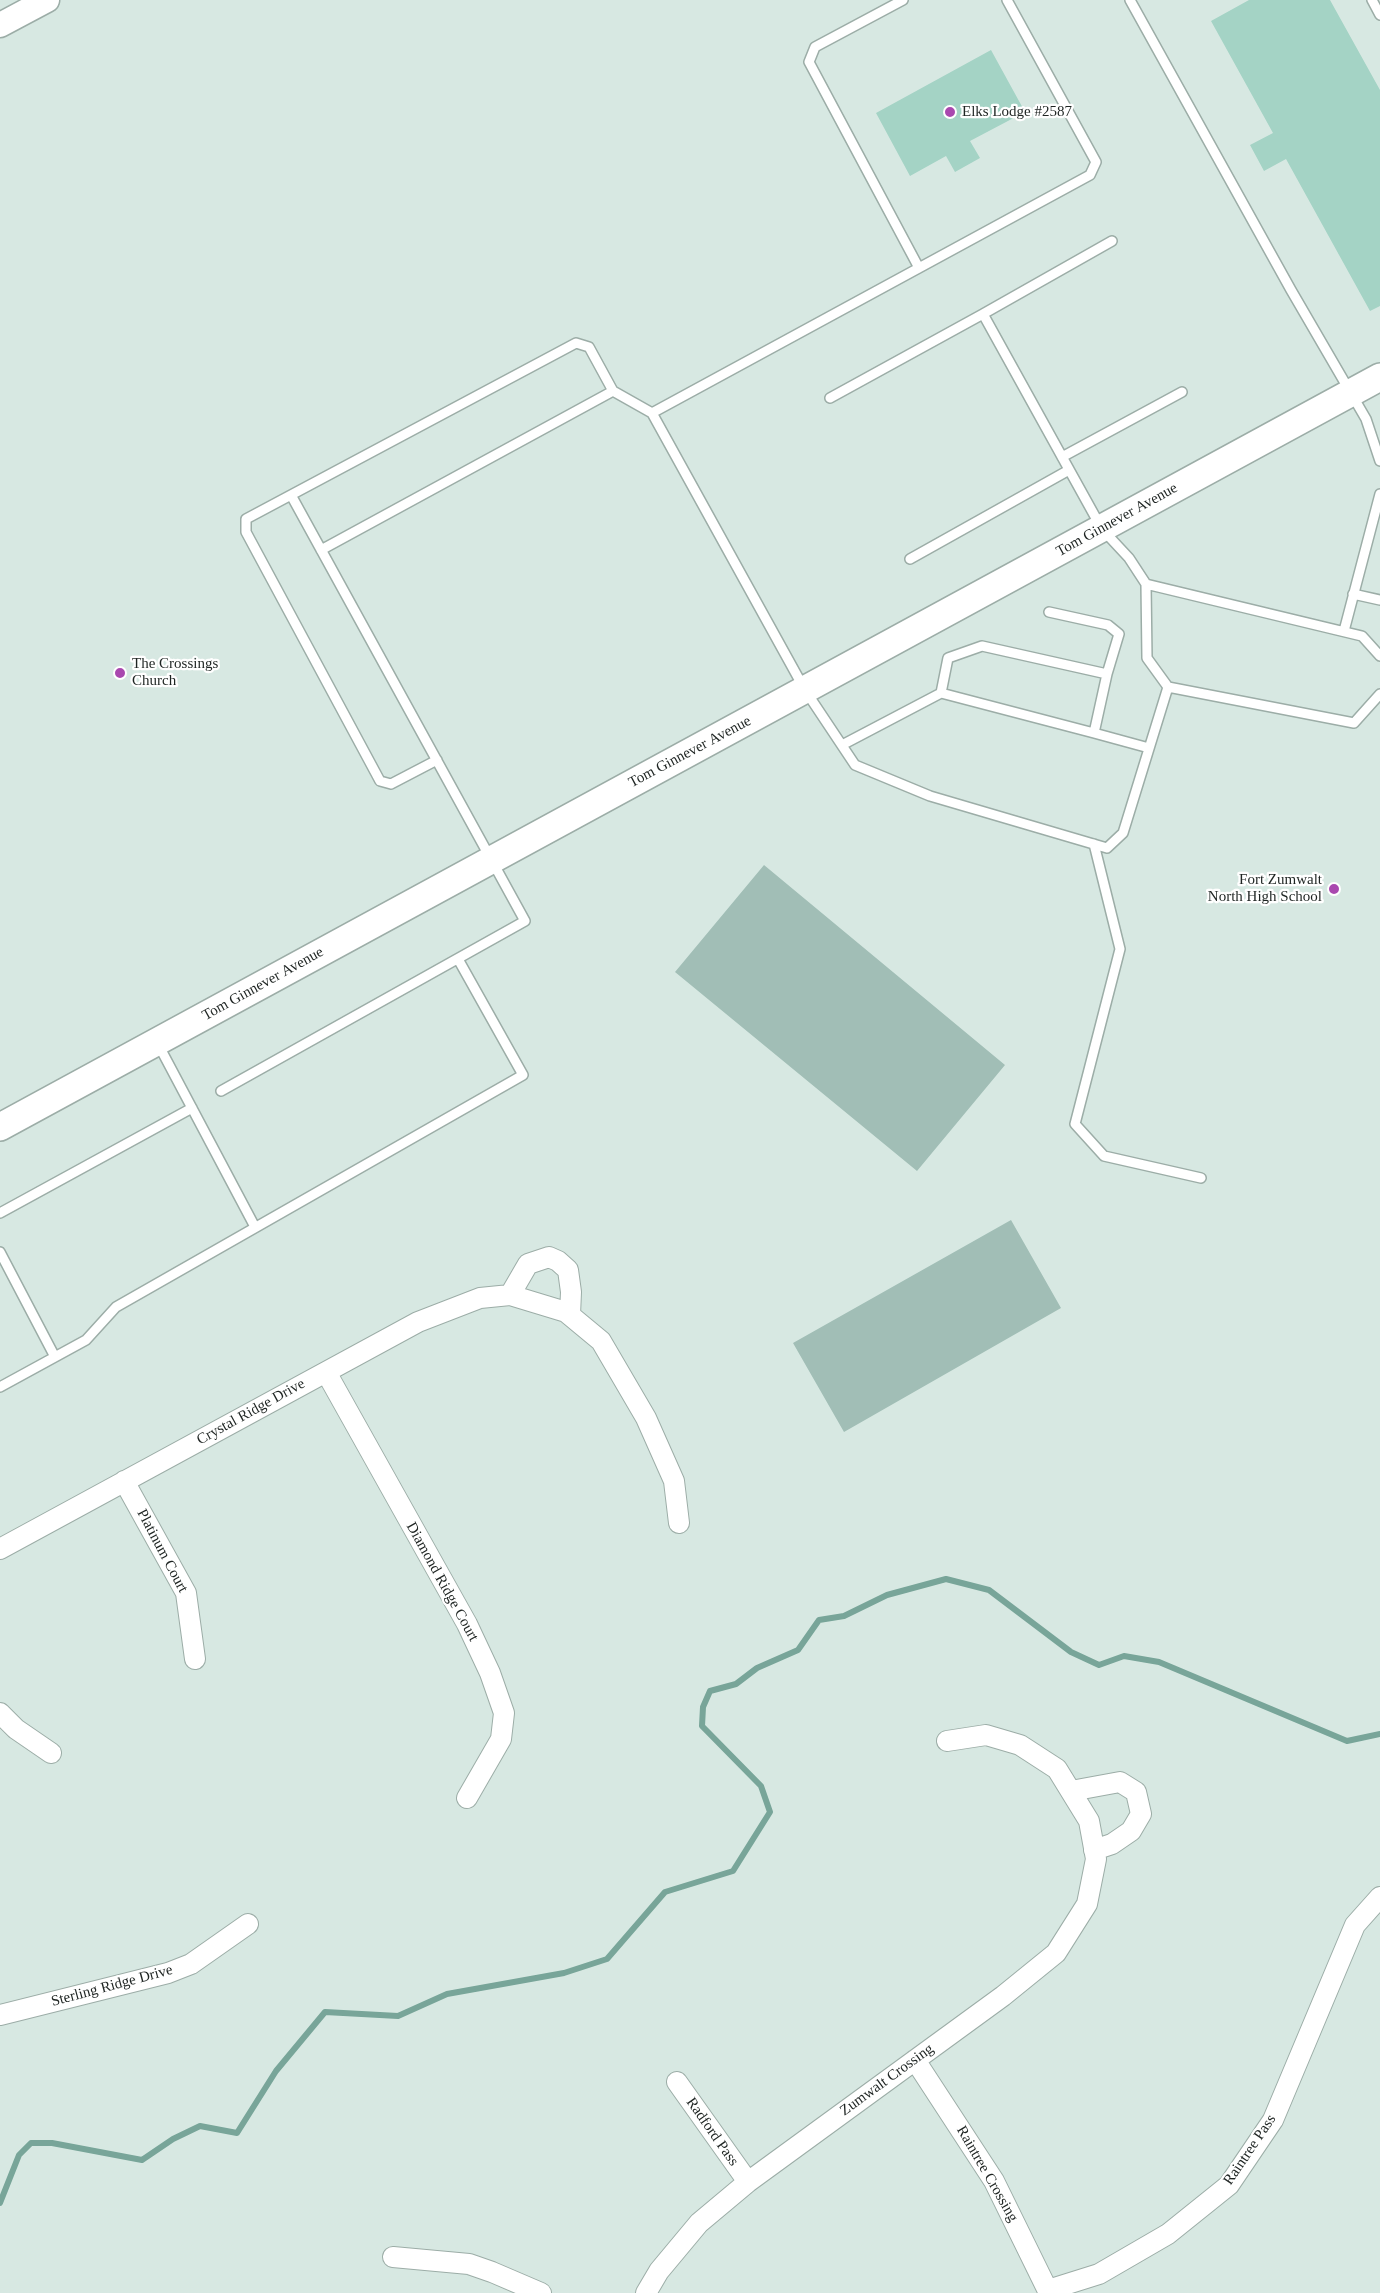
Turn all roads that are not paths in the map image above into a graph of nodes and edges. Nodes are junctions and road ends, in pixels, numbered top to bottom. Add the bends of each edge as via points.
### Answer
1 (47, 0) edge
2 (903, 0) edge
3 (1007, 0) edge
4 (1130, 0) edge
5 (1372, 0) edge
6 (1380, 15) edge
7 (0, 25) edge
8 (1112, 241) dead end
9 (919, 268) junction
10 (983, 314) junction
11 (1380, 377) edge
12 (613, 391) junction
13 (1182, 392) dead end
14 (1351, 393) junction
15 (830, 398) dead end
16 (652, 413) junction
17 (1062, 457) junction
18 (1380, 461) edge
19 (1069, 470) junction
20 (1380, 494) edge
21 (291, 495) junction
22 (1101, 529) junction
23 (321, 550) junction
24 (910, 559) dead end
25 (1146, 584) junction
26 (1353, 594) junction
27 (1380, 600) edge
28 (1049, 612) dead end
29 (1344, 631) junction
30 (1380, 656) edge
31 (1107, 674) junction
32 (1168, 687) junction
33 (805, 690) junction
34 (941, 693) junction
35 (1380, 694) edge
36 (1094, 733) junction
37 (842, 745) junction
38 (1149, 748) junction
39 (437, 760) junction
40 (1094, 844) junction
41 (492, 859) junction
42 (458, 959) junction
43 (157, 1042) junction
44 (221, 1091) dead end
45 (192, 1108) junction
46 (0, 1127) edge
47 (1201, 1178) dead end
48 (0, 1213) edge
49 (255, 1227) junction
50 (0, 1252) edge
51 (510, 1295) junction
52 (570, 1315) junction
53 (55, 1357) junction
54 (326, 1372) junction
55 (0, 1387) edge
56 (124, 1481) junction
57 (679, 1523) dead end
58 (0, 1549) edge
59 (195, 1659) dead end
60 (0, 1713) edge
61 (947, 1742) dead end
62 (51, 1753) dead end
63 (1071, 1791) junction
64 (467, 1798) dead end
65 (1094, 1850) junction
66 (1380, 1897) edge
67 (248, 1924) dead end
68 (0, 2015) edge
69 (915, 2060) junction
70 (677, 2082) dead end
71 (748, 2182) junction
72 (393, 2257) dead end
73 (1049, 2291) edge
74 (541, 2293) edge
75 (646, 2293) edge

1 - 7 street
2 - 9 lane via 815,47 809,62
3 - 9 lane via 1096,162 1090,175
4 - 14 lane
5 - 6 lane
8 - 10 lane
9 - 16 lane
10 - 15 lane
10 - 17 lane
11 - 14 main road, Tom Ginnever Avenue
12 - 16 lane
12 - 21 lane via 589,347 576,343
12 - 23 lane
13 - 17 lane
14 - 18 lane via 1366,420
14 - 22 main road, Tom Ginnever Avenue
16 - 33 lane
17 - 19 lane
19 - 22 lane
19 - 24 lane
20 - 26 lane
21 - 23 lane
21 - 39 lane via 246,519 246,532 380,781 391,784
22 - 25 lane via 1129,558
22 - 33 main road, Tom Ginnever Avenue
23 - 39 lane
25 - 29 lane
25 - 32 lane via 1147,658
26 - 27 lane
26 - 29 lane
28 - 31 lane via 1108,625 1119,634
29 - 30 lane via 1362,636
31 - 34 lane via 982,646 948,658
31 - 36 lane
32 - 35 lane via 1354,723
32 - 38 lane
33 - 37 lane
33 - 41 main road, Tom Ginnever Avenue
34 - 36 lane
34 - 37 lane
36 - 38 lane
37 - 40 lane via 855,765 930,796
38 - 40 lane via 1123,833 1107,848
39 - 41 lane
40 - 47 lane via 1120,949 1076,1124 1104,1156
41 - 42 lane via 525,921
41 - 43 main road, Tom Ginnever Avenue
42 - 44 lane
42 - 49 lane via 523,1075
43 - 45 lane
43 - 46 main road, Tom Ginnever Avenue
45 - 48 lane
45 - 49 lane
49 - 53 lane via 116,1307 86,1340
50 - 53 lane
51 - 52 street, Crystal Ridge Drive
51 - 52 street via 528,1264 549,1257 568,1270
51 - 54 street, Crystal Ridge Drive via 480,1298 418,1322
52 - 57 street, Crystal Ridge Drive via 601,1341 646,1418 674,1481
53 - 55 lane
54 - 56 street, Crystal Ridge Drive
54 - 64 street, Diamond Ridge Court via 466,1624 504,1713 501,1739
56 - 58 street, Crystal Ridge Drive
56 - 59 street, Platinum Court via 186,1593
60 - 62 street
61 - 63 street, Zumwalt Crossing via 986,1735 1020,1745 1057,1769
63 - 65 street, Zumwalt Crossing via 1089,1821
63 - 65 street via 1120,1782 1136,1792 1141,1814 1131,1831
65 - 69 street, Zumwalt Crossing via 1096,1859 1087,1904 1056,1953
66 - 73 street, Raintree Pass via 1355,1925 1273,2120 1229,2185 1148,2246 1099,2274
67 - 68 street, Sterling Ridge Drive via 191,1964 176,1970
69 - 71 street, Zumwalt Crossing
69 - 73 street, Raintree Crossing via 994,2181
70 - 71 street, Radford Pass
71 - 75 street, Zumwalt Crossing via 699,2223
72 - 74 street via 469,2264

